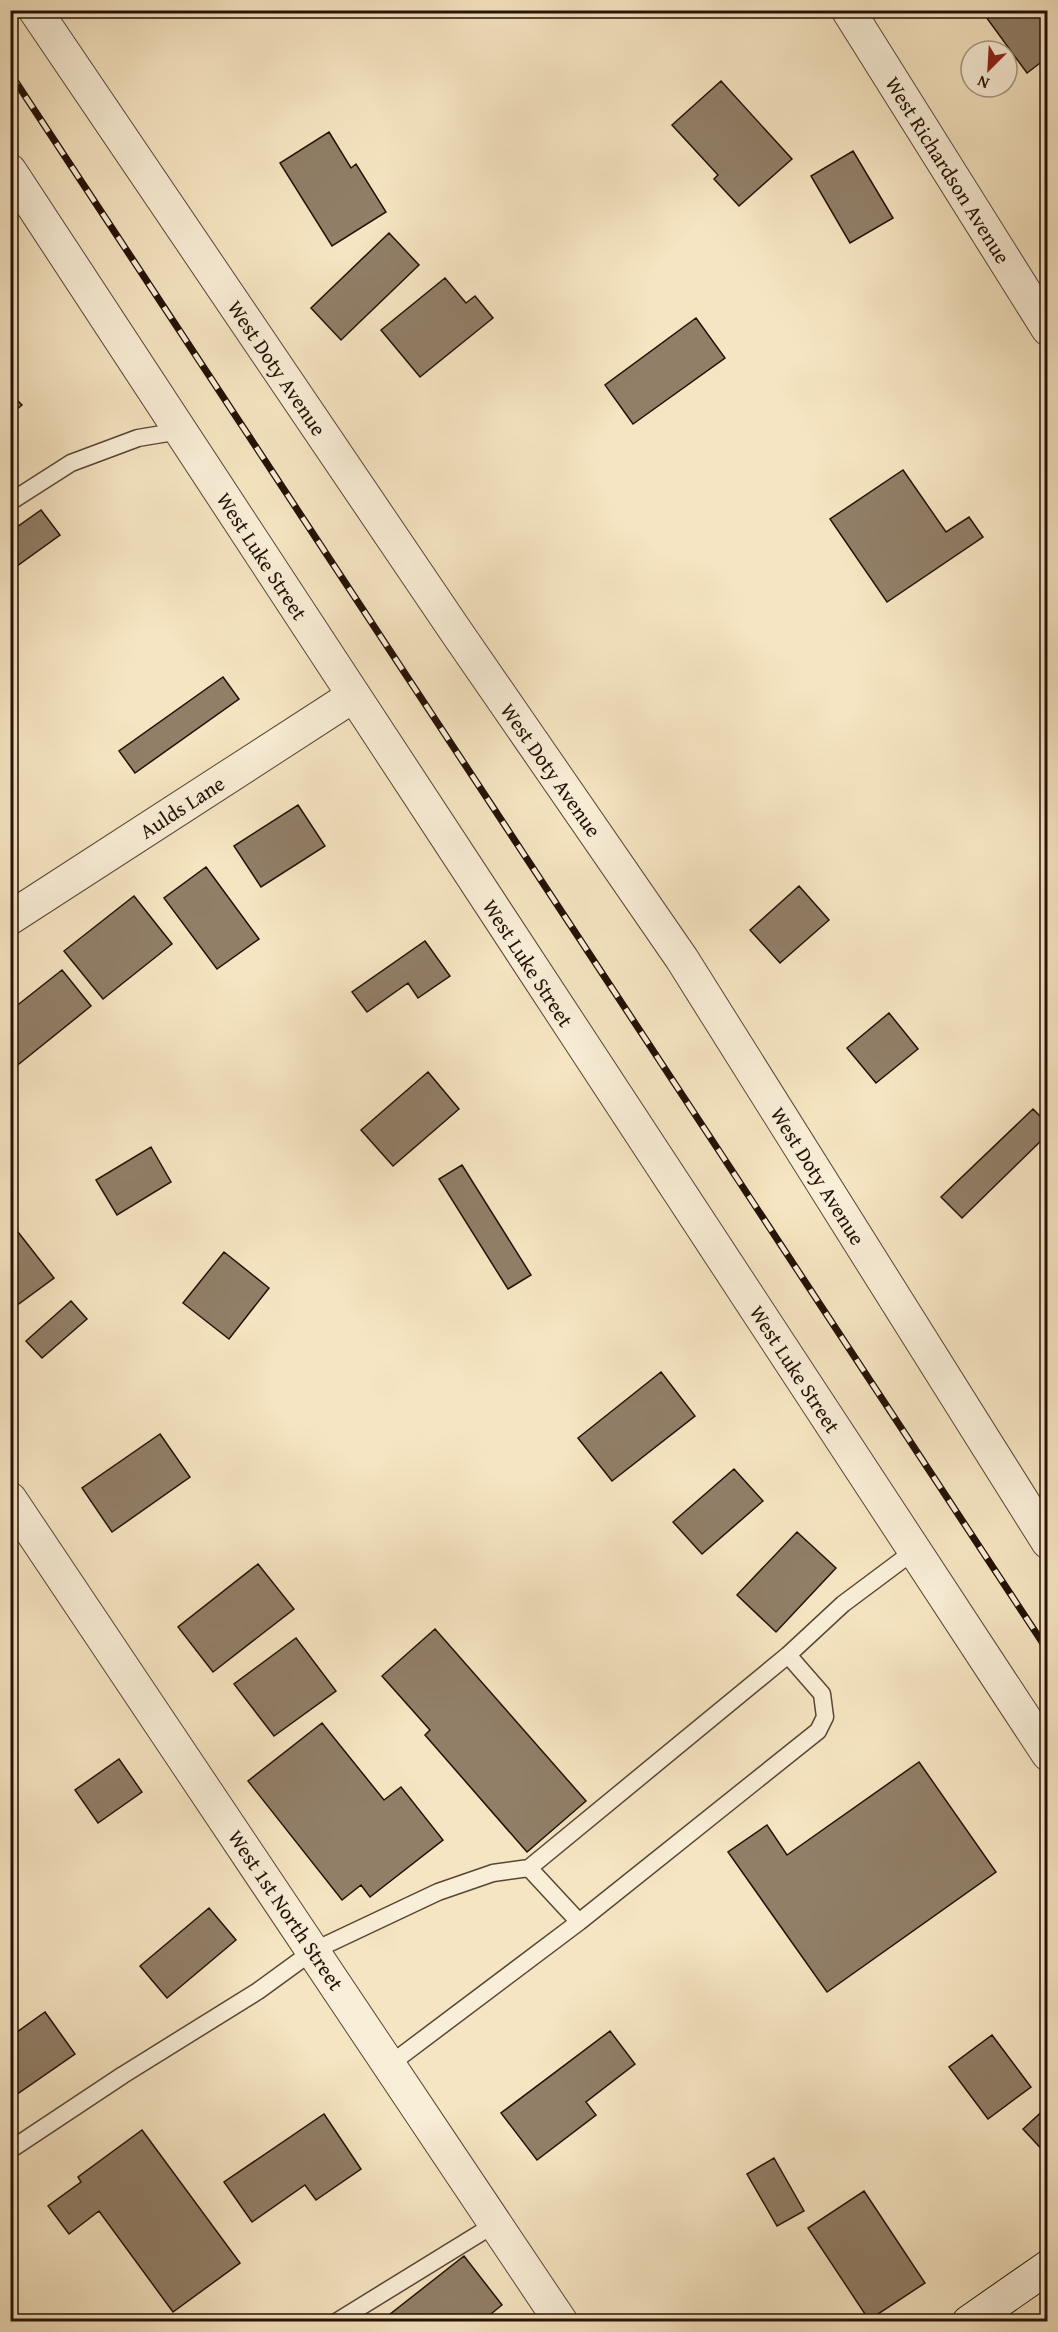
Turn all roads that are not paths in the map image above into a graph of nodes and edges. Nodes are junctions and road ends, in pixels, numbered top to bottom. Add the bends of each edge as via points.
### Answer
1 (35, 10) edge
2 (848, 10) edge
3 (10, 171) edge
4 (1047, 329) edge
5 (180, 431) junction
6 (10, 502) edge
7 (354, 696) junction
8 (10, 918) edge
9 (10, 1499) edge
10 (1047, 1542) edge
11 (914, 1551) junction
12 (788, 1655) junction
13 (1047, 1754) edge
14 (529, 1868) junction
15 (579, 1922) junction
16 (313, 1952) junction
17 (389, 2065) junction
18 (10, 2150) edge
19 (495, 2224) junction
20 (1047, 2267) edge
21 (336, 2322) edge
22 (561, 2322) edge
23 (969, 2322) edge

1 - 10 street, West Doty Avenue via 682,959
2 - 4 street, West Richardson Avenue
3 - 5 street, West Luke Street
5 - 6 lane via 138,438 71,463
5 - 7 street, West Luke Street
7 - 8 street, Aulds Lane
7 - 11 street, West Luke Street
9 - 16 street, West 1st North Street
11 - 12 lane via 843,1604
11 - 13 street, West Luke Street
12 - 14 lane
12 - 15 lane via 822,1694 825,1717 818,1731
14 - 15 lane
14 - 16 lane via 493,1873 438,1892
15 - 17 lane
16 - 17 street, West 1st North Street
16 - 18 lane
17 - 19 street, West 1st North Street
19 - 21 lane
19 - 22 street, West 1st North Street
20 - 23 street

